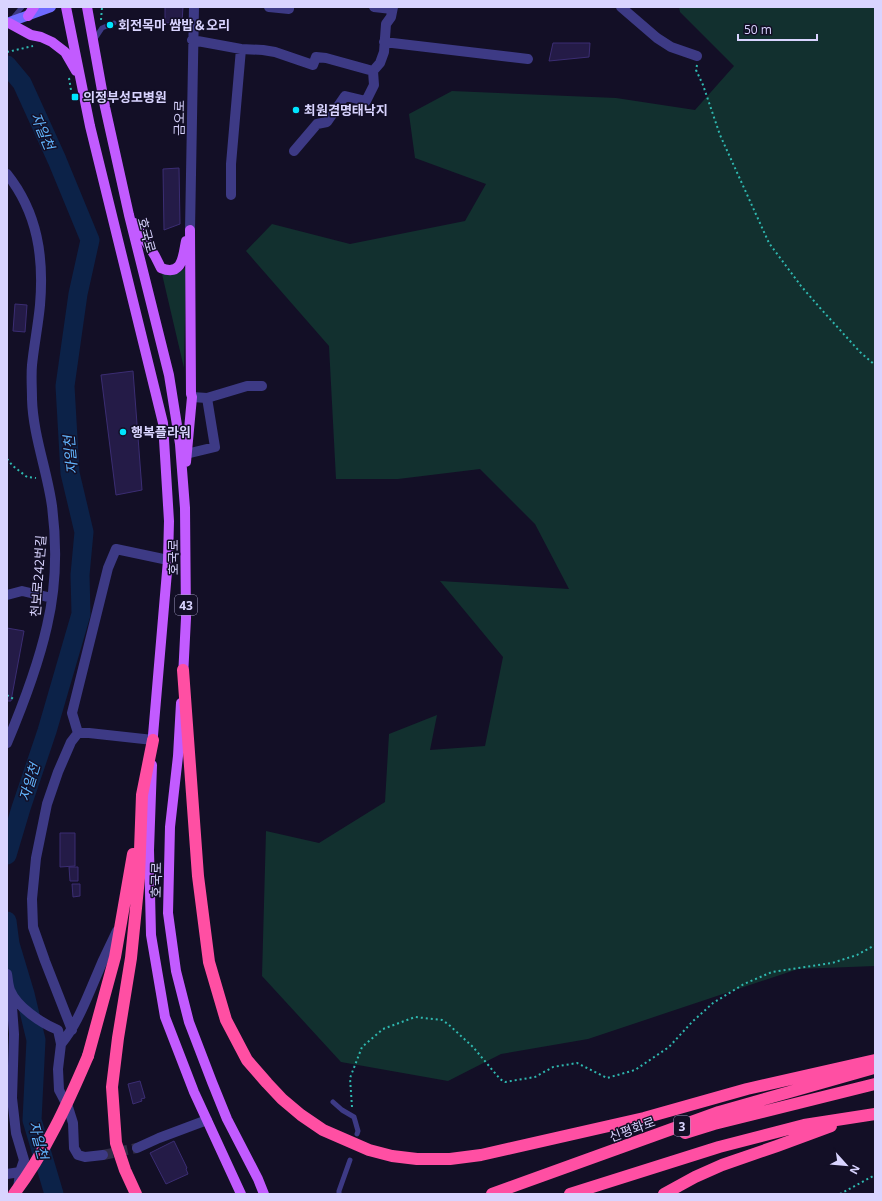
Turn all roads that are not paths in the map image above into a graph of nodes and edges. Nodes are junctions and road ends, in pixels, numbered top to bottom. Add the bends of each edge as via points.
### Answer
1 (22, 7) edge
2 (34, 7) edge
3 (51, 7) edge
4 (66, 7) edge
5 (87, 7) edge
6 (194, 7) edge
7 (269, 7) edge
8 (289, 7) edge
9 (374, 7) edge
10 (621, 7) edge
11 (392, 8) edge
12 (28, 16) junction
13 (8, 23) edge
14 (114, 23) dead end
15 (93, 40) junction
16 (192, 40) junction
17 (384, 42) junction
18 (241, 49) junction
19 (697, 56) road end
20 (528, 59) dead end
21 (374, 71) junction
22 (82, 86) junction
23 (294, 151) dead end
24 (7, 174) edge
25 (231, 195) dead end
26 (129, 215) junction
27 (190, 230) junction
28 (262, 386) dead end
29 (192, 397) junction
30 (207, 398) junction
31 (186, 454) junction
32 (185, 508) junction
33 (168, 560) junction
34 (7, 595) edge
35 (52, 598) junction
36 (183, 670) junction
37 (78, 733) junction
38 (153, 740) junction
39 (7, 743) edge
40 (142, 795) junction
41 (122, 922) junction
42 (7, 974) edge
43 (10, 991) junction
44 (72, 1030) junction
45 (61, 1044) junction
46 (875, 1060) edge
47 (875, 1068) edge
48 (875, 1084) edge
49 (333, 1102) dead end
50 (875, 1114) edge
51 (854, 1118) junction
52 (206, 1120) junction
53 (357, 1134) dead end
54 (137, 1148) tunnel mouth
55 (103, 1155) tunnel mouth
56 (350, 1160) dead end
57 (20, 1172) junction
58 (7, 1174) edge
59 (695, 1178) junction
60 (16, 1194) edge
61 (136, 1194) edge
62 (241, 1194) edge
63 (264, 1194) edge
64 (339, 1194) edge
65 (492, 1194) edge
66 (495, 1194) edge
67 (570, 1194) edge
68 (664, 1194) edge
69 (671, 1194) edge

1 - 13 lane
2 - 12 main road
3 - 12 main road
4 - 22 main road, 호국로 / 43
5 - 15 main road, 호국로 / 43
6 - 16 street, 금오로
7 - 8 street
9 - 11 street
10 - 19 street via 657,38 671,47
11 - 17 street via 391,17 386,24
12 - 13 main road
13 - 22 main road via 30,35 52,42 65,52
14 - 15 lane via 102,28
15 - 26 main road, 호국로 / 43
16 - 18 street
16 - 27 street, 금오로
17 - 20 street
17 - 21 street via 384,52
18 - 21 street via 274,52 312,64 316,57 326,58
18 - 25 street via 231,164
21 - 23 street via 374,85 366,101 345,96 327,122 317,124
22 - 33 main road, 호국로 / 43 via 163,423 169,521
24 - 35 street, 천보로242번길 via 26,203 40,252 42,276 32,366 33,409 52,505 55,558
26 - 27 main road via 161,268 167,270 174,269 181,263
26 - 32 main road, 호국로 / 43 via 169,375 180,444
27 - 29 main road
28 - 30 street via 247,386
29 - 30 street
29 - 31 main road
30 - 31 street via 214,447
31 - 32 main road
32 - 36 main road, 호국로 / 43 via 186,618
33 - 37 street via 116,549 108,568 72,713
33 - 38 main road, 호국로 / 43
34 - 35 street via 22,591
35 - 39 street, 천보로242번길 via 39,656
36 - 46 highway via 198,876 209,962 226,1020 247,1060 267,1084 301,1115 323,1130 369,1150 392,1156 450,1159 644,1118 747,1089
36 - 63 main road, 호국로 / 43 via 178,756 170,827 168,913 176,971 189,1022 212,1082
37 - 38 street via 89,732
37 - 44 street via 71,742 47,804 36,858 32,899 33,927
38 - 40 highway
38 - 52 main road, 호국로 / 43 via 149,850 150,935 165,1017
40 - 41 highway
40 - 61 highway via 134,929 112,1087 116,1143
41 - 44 street
41 - 60 highway, bridge via 88,1056 55,1130
42 - 43 street
43 - 45 street via 22,1007 58,1030
43 - 57 street via 14,1034 12,1098 16,1133 24,1160
44 - 45 street
45 - 55 street via 59,1090 73,1123 74,1148 78,1156
47 - 65 highway, 신평화로 / 3 via 719,1112
48 - 66 highway, 신평화로 / 3 via 714,1124
49 - 53 lane via 354,1117
50 - 51 highway, 3
51 - 59 highway via 722,1165
51 - 67 highway, 3 via 804,1125 719,1147
52 - 54 street
52 - 62 main road, 호국로 / 43
56 - 64 lane
57 - 58 street
57 - 60 street
59 - 68 highway
59 - 69 highway

